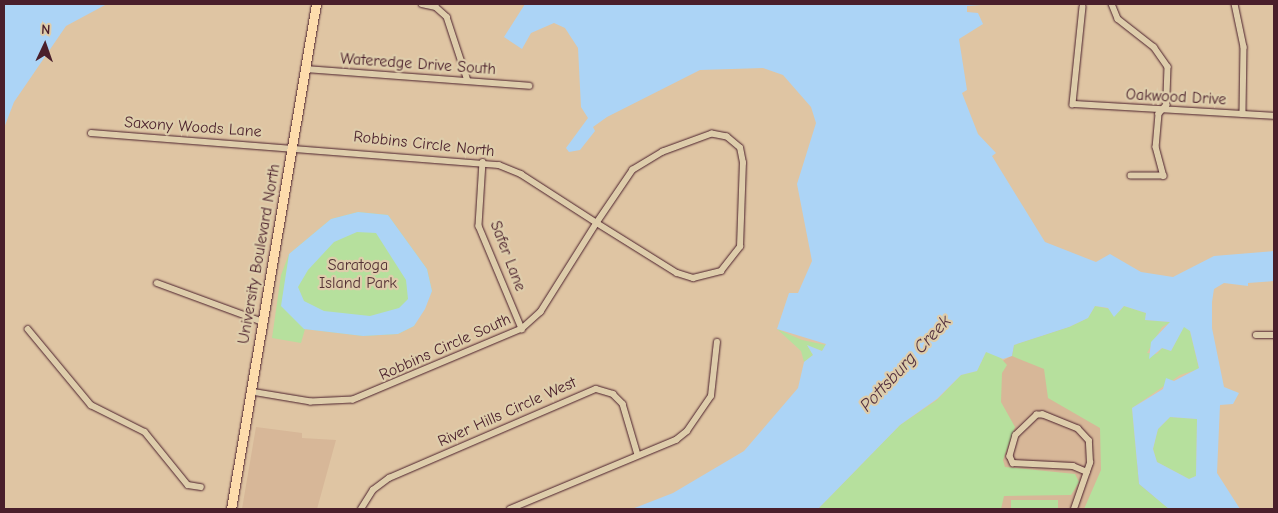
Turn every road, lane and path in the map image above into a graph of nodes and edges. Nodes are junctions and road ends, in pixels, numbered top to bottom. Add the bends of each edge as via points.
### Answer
1 (316, 4) edge
2 (422, 4) edge
3 (1112, 4) edge
4 (1235, 4) edge
5 (1083, 7) dead end
6 (305, 69) junction
7 (468, 81) junction
8 (529, 86) dead end
9 (1162, 110) junction
10 (1243, 114) junction
11 (1274, 116) edge
12 (91, 133) dead end
13 (292, 147) junction
14 (483, 162) junction
15 (1131, 176) dead end
16 (596, 223) junction
17 (157, 283) dead end
18 (263, 322) junction
19 (28, 329) dead end
20 (522, 329) junction
21 (1256, 335) dead end
22 (1274, 336) edge
23 (717, 342) dead end
24 (251, 392) junction
25 (638, 455) junction
26 (1087, 472) junction
27 (201, 488) dead end
28 (231, 509) edge
29 (361, 509) edge
30 (510, 509) edge
31 (1074, 509) edge

1 - 6 main road, University Boulevard North
2 - 7 street via 436,7 447,17
3 - 9 street via 1126,28 1163,56 1169,80
4 - 10 street via 1245,54
5 - 9 street, Oakwood Drive via 1072,102 1077,105
6 - 7 street, Wateredge Drive South
6 - 13 main road, University Boulevard North
7 - 8 street, Wateredge Drive South
9 - 10 street, Oakwood Drive
9 - 15 street via 1156,146 1164,176
10 - 11 street, Oakwood Drive
12 - 13 street, Saxony Woods Lane
13 - 14 street, Robbins Circle North
13 - 18 main road, University Boulevard North
14 - 16 street, Robbins Circle North via 521,174
14 - 20 street, Safer Lane via 479,226
16 - 16 street via 641,164 705,136 732,139 743,155 741,238 732,260 714,275 693,278 677,273
16 - 20 street, Robbins Circle South via 541,312
17 - 18 street
18 - 24 main road, University Boulevard North
19 - 27 street via 91,405 145,432 188,485
20 - 24 street, Robbins Circle South via 353,400 318,402
21 - 22 street
23 - 25 street via 718,366 706,409 676,440
24 - 28 main road, University Boulevard North
25 - 29 street, River Hills Circle West via 623,404 613,394 596,390 389,478 373,490
25 - 30 street
26 - 26 street via 1092,453 1078,428 1037,415 1016,436 1010,456 1013,463 1072,466
26 - 31 street

